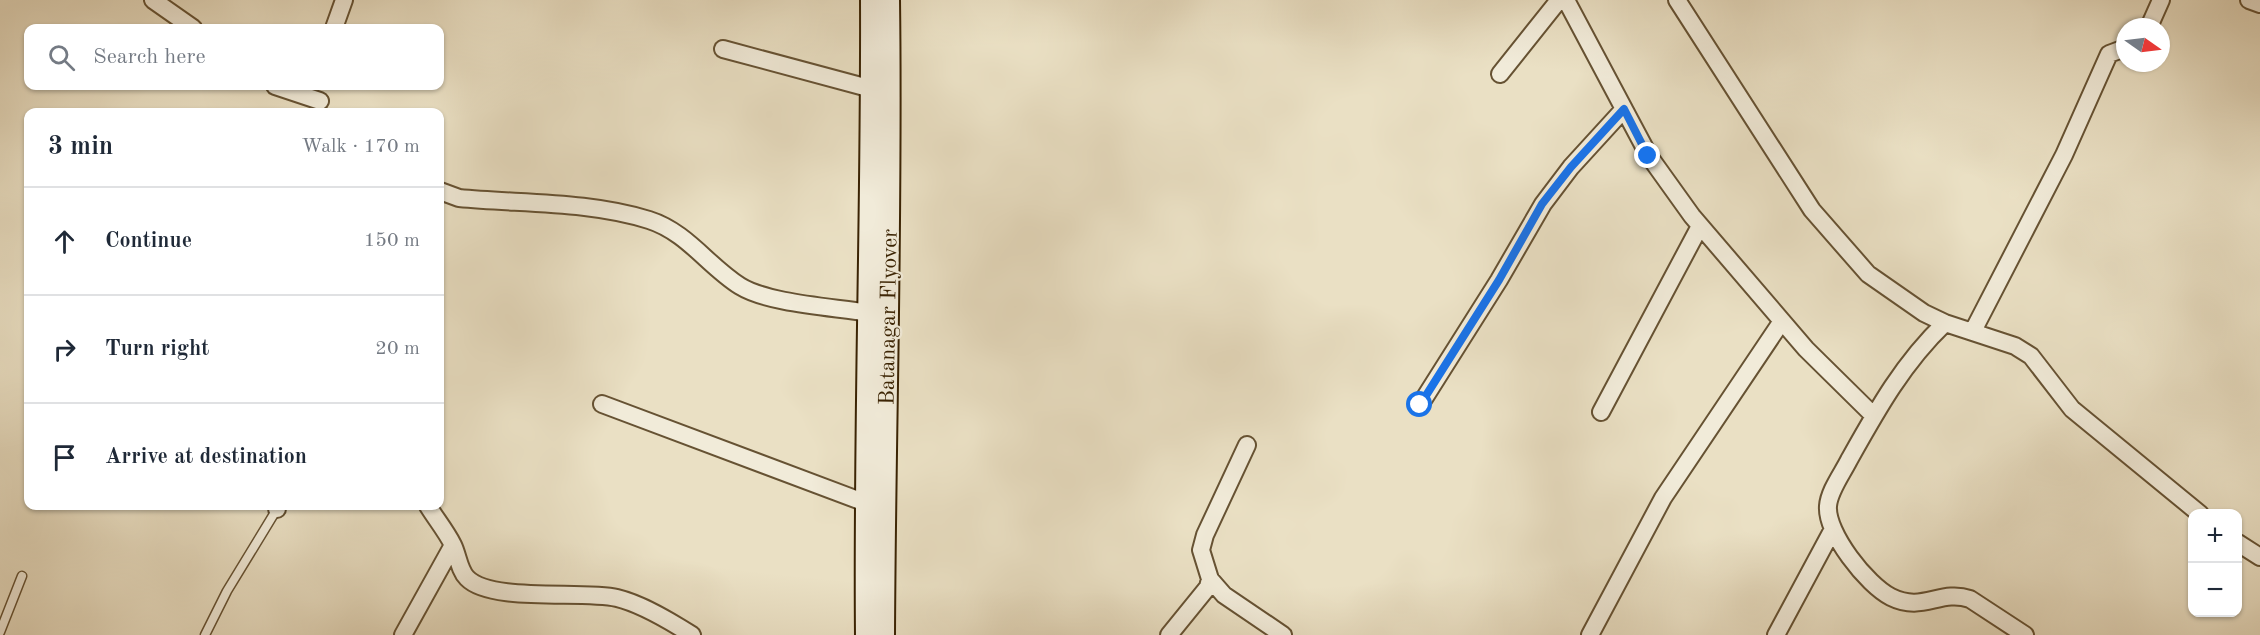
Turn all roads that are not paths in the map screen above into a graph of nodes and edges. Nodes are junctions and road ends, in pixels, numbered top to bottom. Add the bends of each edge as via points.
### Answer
1 (153, 0) edge
2 (344, 0) edge
3 (872, 0) edge
4 (888, 0) edge
5 (901, 0) edge
6 (1559, 0) edge
7 (1566, 0) edge
8 (1677, 0) edge
9 (2161, 0) edge
10 (2250, 0) edge
11 (2260, 4) edge
12 (2153, 18) edge
13 (187, 24) edge
14 (335, 24) edge
15 (723, 49) dead end
16 (2116, 51) edge
17 (1500, 74) dead end
18 (872, 89) junction
19 (288, 90) edge
20 (321, 100) edge
21 (1624, 109) junction
22 (444, 192) edge
23 (1700, 226) junction
24 (869, 313) junction
25 (1782, 321) junction
26 (1945, 323) junction
27 (1973, 331) junction
28 (602, 404) dead end
29 (1420, 405) dead end
30 (1602, 412) dead end
31 (1874, 416) junction
32 (1247, 445) dead end
33 (866, 503) junction
34 (2195, 509) edge
35 (275, 510) edge
36 (431, 510) edge
37 (1833, 529) junction
38 (453, 545) junction
39 (2242, 546) edge
40 (2260, 557) edge
41 (22, 576) dead end
42 (1210, 579) junction
43 (0, 632) edge
44 (205, 635) edge
45 (403, 635) edge
46 (692, 635) edge
47 (867, 635) edge
48 (884, 635) edge
49 (896, 635) edge
50 (1169, 635) edge
51 (1283, 635) edge
52 (1590, 635) edge
53 (1776, 635) edge
54 (2025, 635) edge

1 - 13 street
2 - 14 street
3 - 18 street
4 - 48 street, Batanagar Flyover via 890,161
5 - 49 street
6 - 17 street
7 - 21 street
8 - 26 street via 1812,210 1868,274 1900,298
9 - 12 street
10 - 11 street
15 - 18 street
16 - 27 street via 2104,62 2064,155
18 - 24 street
19 - 20 street
21 - 23 street via 1648,156
21 - 29 street via 1542,204
22 - 24 street via 459,198 592,209 650,220 686,239 742,288 778,299
23 - 25 street
23 - 30 street
24 - 33 street
25 - 31 street
25 - 52 street via 1663,498
26 - 27 street
26 - 31 street via 1893,382
27 - 34 street via 2031,356 2072,409
28 - 33 street
31 - 37 street via 1828,503
32 - 42 street via 1205,535 1201,550
33 - 47 street
35 - 44 lane
36 - 38 street
37 - 53 street
37 - 54 street via 1857,566 1888,596 1916,605 1960,596
38 - 45 street
38 - 46 street via 461,569 473,582 491,589 618,598
39 - 40 street
41 - 43 lane
42 - 50 street via 1208,587
42 - 51 street via 1224,595

